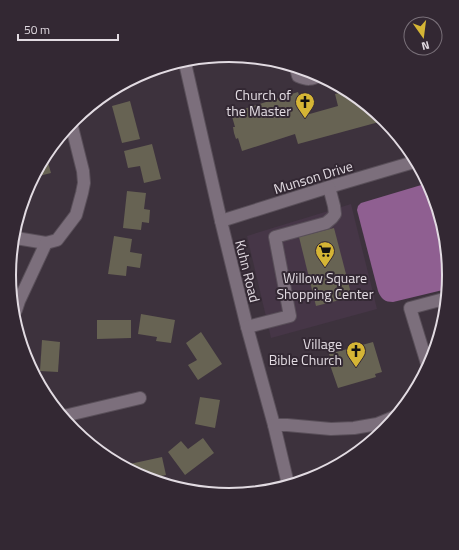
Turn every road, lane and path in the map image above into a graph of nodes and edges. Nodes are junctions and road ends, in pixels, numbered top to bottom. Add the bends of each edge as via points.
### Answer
1 (186, 66) edge
2 (297, 73) edge
3 (313, 79) edge
4 (73, 130) edge
5 (411, 163) edge
6 (328, 187) junction
7 (221, 222) junction
8 (19, 239) edge
9 (46, 243) junction
10 (441, 300) edge
11 (18, 304) edge
12 (247, 327) junction
13 (426, 360) edge
14 (140, 398) dead end
15 (68, 415) edge
16 (386, 420) edge
17 (274, 425) junction
18 (287, 480) edge

1 - 7 street, Kuhn Road
2 - 3 street via 298,76 305,79
4 - 9 street via 83,171 82,193 76,215 57,240
5 - 6 street, Munson Drive
6 - 7 street, Munson Drive
6 - 12 street via 334,206 335,214 332,218 326,223 275,237 290,316
7 - 12 street, Kuhn Road
8 - 9 street
9 - 11 street
10 - 13 street via 410,308
12 - 17 street, Kuhn Road
14 - 15 street
16 - 17 street via 354,428 331,429
17 - 18 street, Kuhn Road

